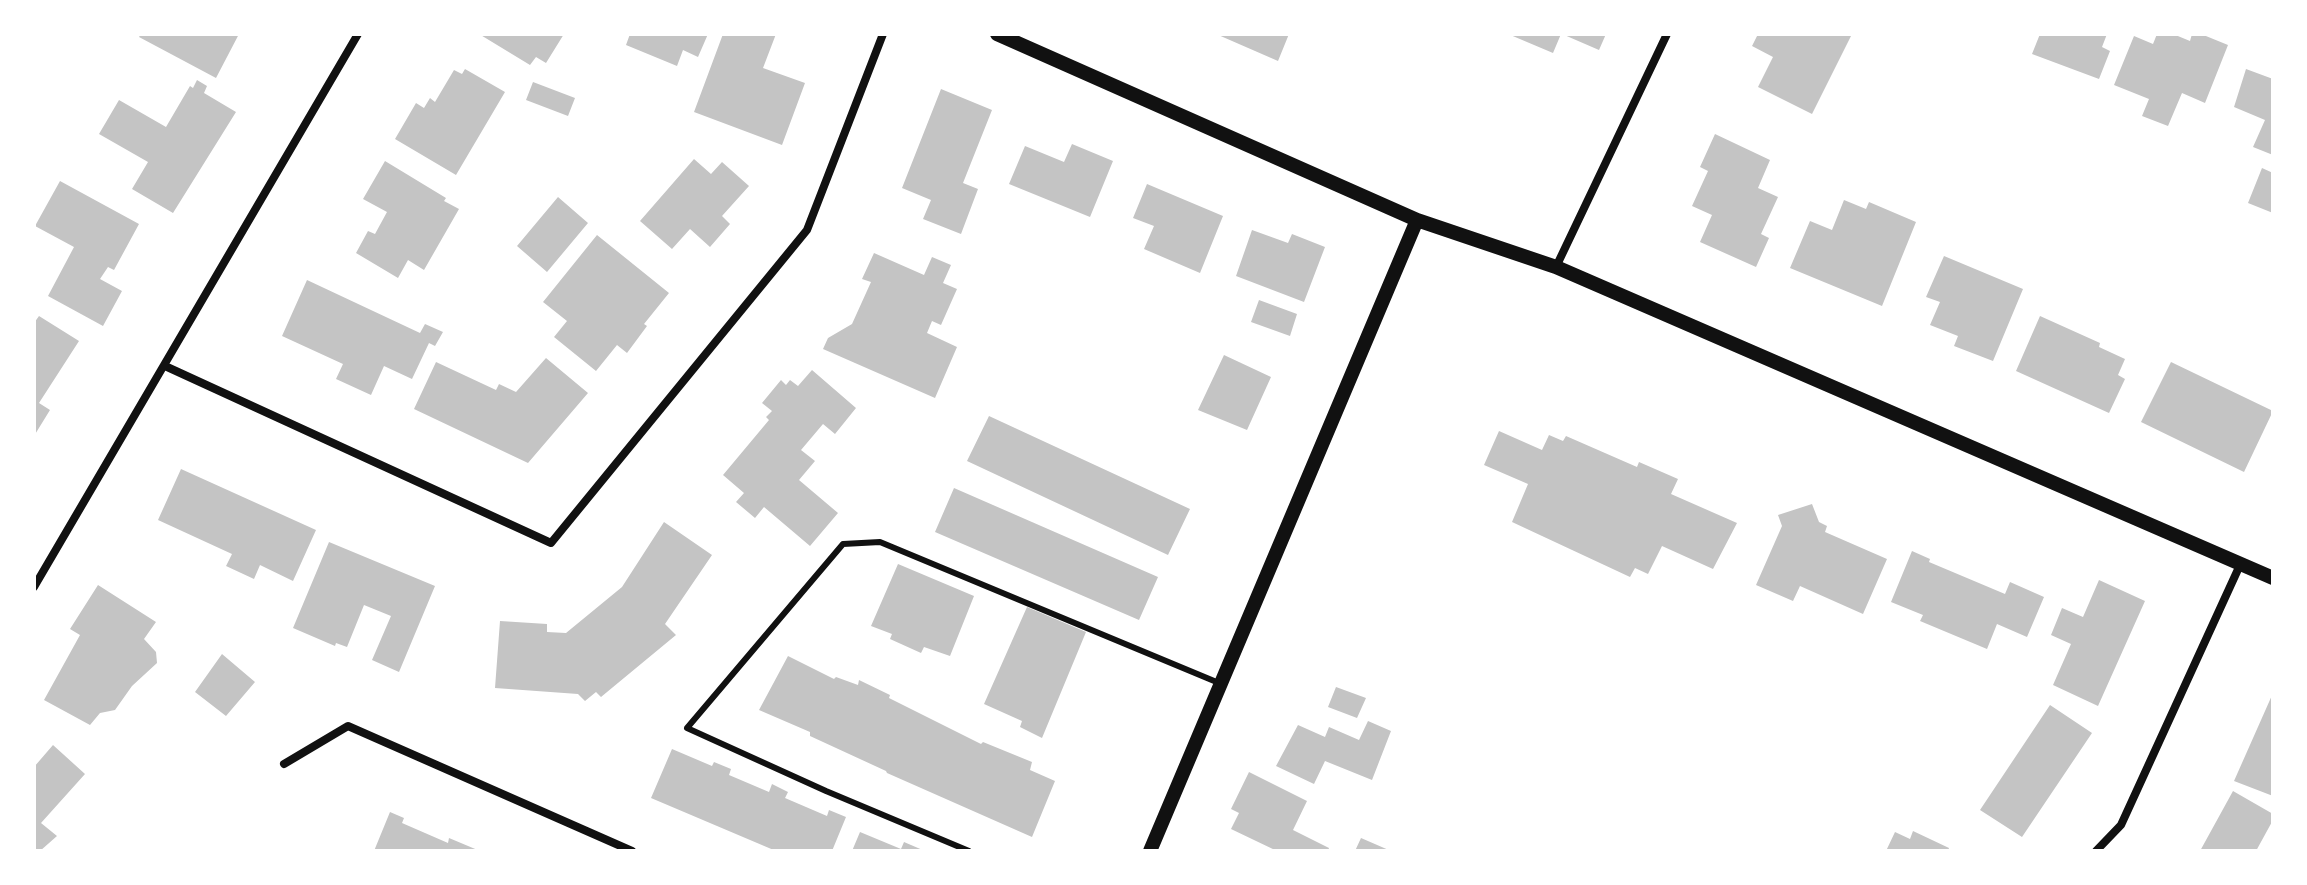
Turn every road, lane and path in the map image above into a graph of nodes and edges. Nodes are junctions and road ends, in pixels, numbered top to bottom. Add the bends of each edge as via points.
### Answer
1 (358, 34) edge
2 (883, 34) edge
3 (997, 34) edge
4 (1667, 34) edge
5 (1417, 220) junction
6 (1556, 267) junction
7 (165, 366) junction
8 (2240, 565) junction
9 (2273, 578) edge
10 (34, 587) edge
11 (1221, 683) junction
12 (284, 764) dead end
13 (632, 851) edge
14 (969, 851) edge
15 (1150, 851) edge
16 (2096, 851) edge

1 - 7 street
2 - 7 street via 807,230 551,543
3 - 5 street
4 - 6 street
5 - 6 street
5 - 11 street
6 - 8 street
7 - 10 street
8 - 9 street
8 - 16 street via 2121,825
11 - 14 lane via 880,542 843,544 687,728
11 - 15 street
12 - 13 street via 348,726

